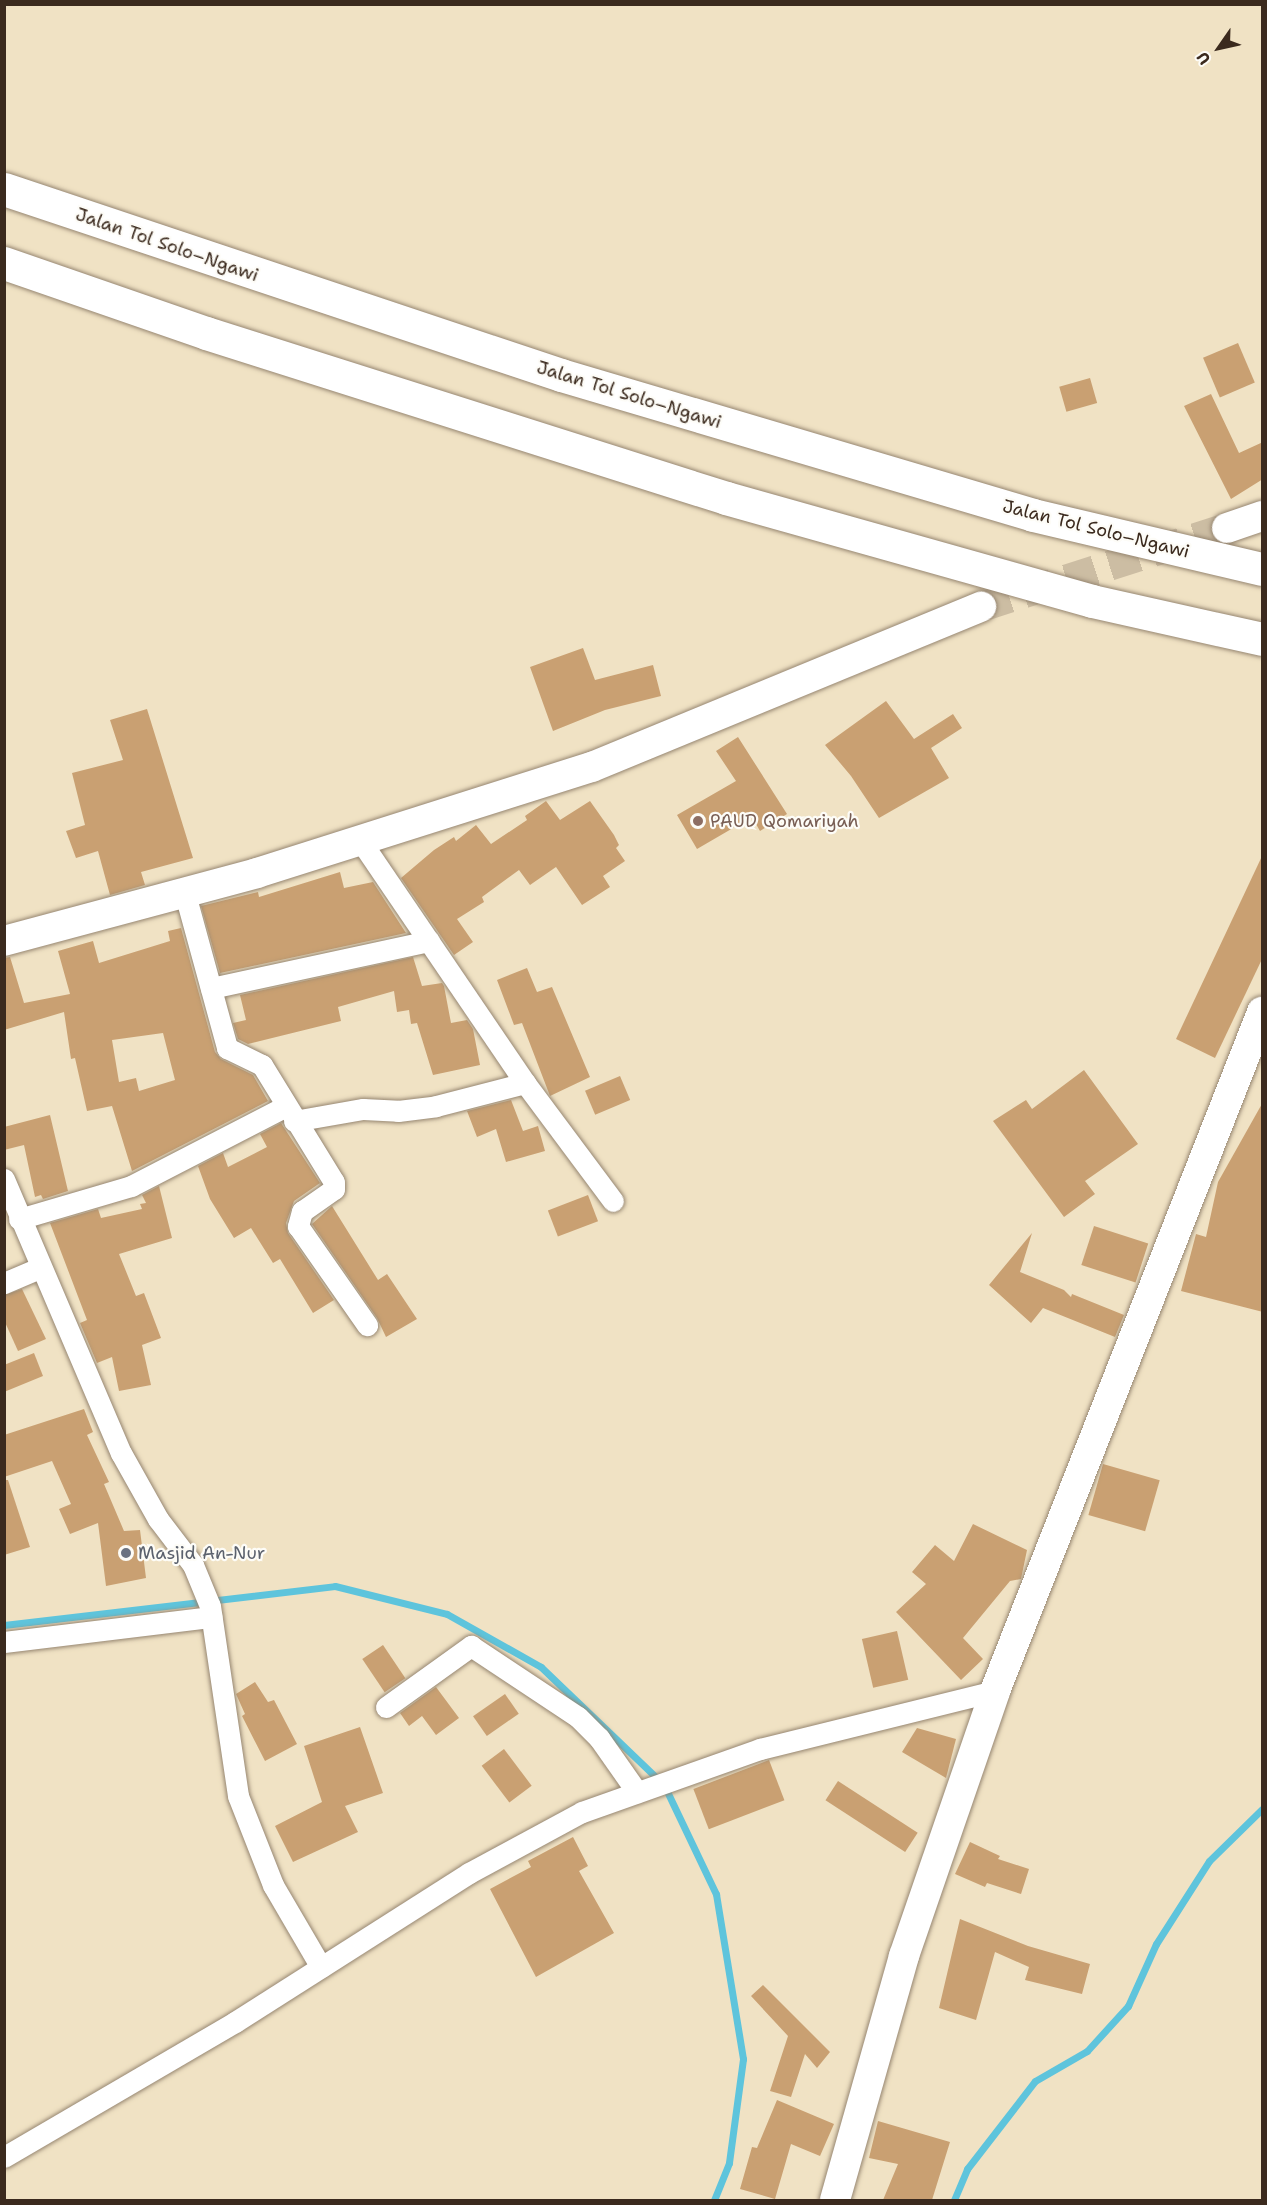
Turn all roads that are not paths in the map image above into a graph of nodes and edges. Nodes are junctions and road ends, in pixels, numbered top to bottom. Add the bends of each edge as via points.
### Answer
1 (4, 189) edge
2 (4, 263) edge
3 (4, 279) edge
4 (206, 333) junction
5 (1263, 516) edge
6 (1227, 528) tunnel mouth
7 (1263, 569) edge
8 (981, 607) tunnel mouth
9 (1263, 639) edge
10 (360, 840) junction
11 (185, 894) junction
12 (4, 940) edge
13 (429, 941) junction
14 (211, 988) junction
15 (1263, 1012) edge
16 (525, 1083) junction
17 (289, 1114) junction
18 (4, 1179) edge
19 (613, 1201) dead end
20 (19, 1219) junction
21 (40, 1268) junction
22 (4, 1283) edge
23 (367, 1325) dead end
24 (211, 1612) junction
25 (4, 1642) edge
26 (995, 1691) junction
27 (386, 1707) dead end
28 (640, 1791) junction
29 (321, 1967) junction
30 (4, 2157) edge
31 (836, 2200) edge

1 - 7 highway, Jalan Tol Solo–Ngawi via 572,378 1033,515
2 - 4 highway
3 - 4 highway
4 - 9 highway via 726,498 1092,601
5 - 6 street
8 - 10 street via 592,767
10 - 11 street
10 - 13 street
11 - 12 street
11 - 14 street
13 - 14 street
13 - 16 street
14 - 17 street via 227,1048 262,1065
15 - 26 street
16 - 17 street via 398,1112 363,1109
16 - 19 street
17 - 20 street via 131,1186
17 - 23 street via 334,1182 334,1189 302,1211 298,1226
18 - 20 street
20 - 21 street
21 - 22 street
21 - 24 street via 138,1487 193,1565
24 - 25 street
24 - 29 street via 238,1796 273,1885
26 - 28 street via 760,1749
26 - 31 street via 904,1956
27 - 28 street via 471,1646 578,1717
28 - 29 street via 534,1836
29 - 30 street

